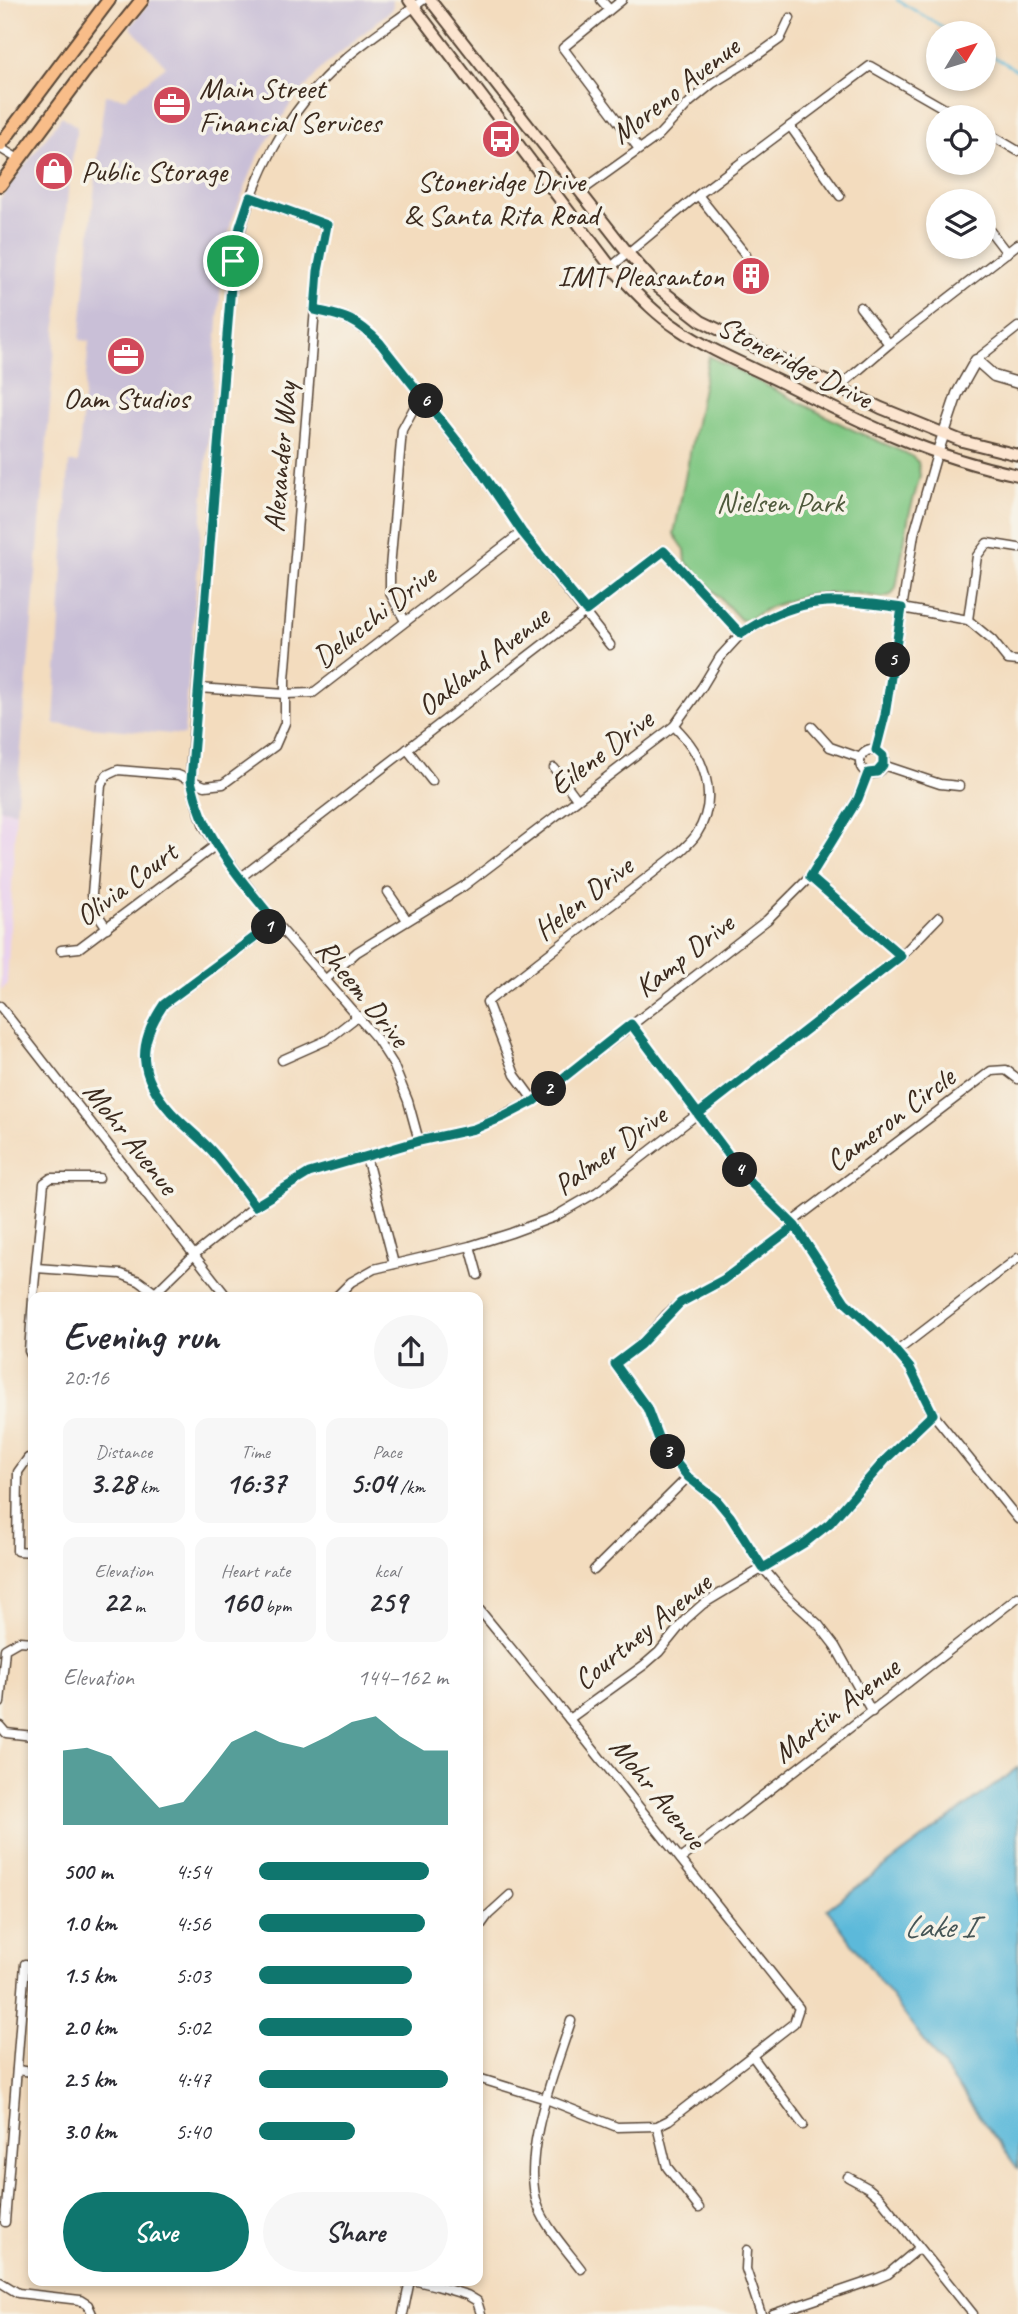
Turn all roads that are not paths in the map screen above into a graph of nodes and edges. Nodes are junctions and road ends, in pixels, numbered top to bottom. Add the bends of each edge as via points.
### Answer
1 (109, 0) edge
2 (142, 0) edge
3 (430, 0) edge
4 (601, 0) edge
5 (622, 0) edge
6 (415, 2) edge
7 (609, 9) junction
8 (790, 18) dead end
9 (938, 105) edge
10 (790, 125) junction
11 (996, 138) edge
12 (0, 146) edge
13 (639, 149) junction
14 (1018, 151) edge
15 (20, 160) junction
16 (0, 185) edge
17 (580, 192) junction
18 (698, 195) junction
19 (841, 196) dead end
20 (250, 197) junction
21 (996, 239) edge
22 (1018, 244) edge
23 (628, 253) junction
24 (1007, 253) junction
25 (746, 255) dead end
26 (611, 267) junction
27 (860, 307) dead end
28 (315, 310) junction
29 (1018, 327) edge
30 (889, 344) junction
31 (976, 360) junction
32 (1018, 383) edge
33 (839, 387) junction
34 (421, 394) junction
35 (944, 434) junction
36 (937, 454) junction
37 (1018, 455) edge
38 (1018, 475) edge
39 (522, 532) junction
40 (1018, 548) edge
41 (902, 608) junction
42 (586, 611) junction
43 (968, 620) junction
44 (405, 621) junction
45 (741, 634) junction
46 (610, 645) dead end
47 (1018, 661) edge
48 (198, 688) junction
49 (285, 694) junction
50 (674, 726) junction
51 (812, 727) dead end
52 (407, 749) junction
53 (876, 750) junction
54 (861, 758) junction
55 (883, 765) junction
56 (554, 768) dead end
57 (868, 773) junction
58 (191, 781) junction
59 (432, 781) dead end
60 (959, 786) dead end
61 (578, 799) junction
62 (216, 845) junction
63 (810, 877) junction
64 (240, 878) junction
65 (388, 892) dead end
66 (939, 917) dead end
67 (407, 920) junction
68 (275, 922) junction
69 (107, 928) junction
70 (61, 950) dead end
71 (901, 956) junction
72 (326, 978) junction
73 (0, 1006) edge
74 (358, 1016) junction
75 (631, 1024) junction
76 (282, 1060) dead end
77 (1018, 1079) edge
78 (534, 1101) junction
79 (698, 1114) junction
80 (419, 1141) junction
81 (366, 1156) junction
82 (99, 1178) dead end
83 (255, 1206) junction
84 (794, 1224) junction
85 (470, 1246) junction
86 (194, 1255) junction
87 (1018, 1258) edge
88 (394, 1264) junction
89 (36, 1268) junction
90 (478, 1275) dead end
91 (34, 1292) edge
92 (151, 1292) edge
93 (155, 1292) edge
94 (223, 1292) edge
95 (341, 1292) edge
96 (896, 1352) junction
97 (933, 1414) junction
98 (28, 1458) edge
99 (688, 1477) junction
100 (1018, 1519) edge
101 (28, 1552) edge
102 (763, 1568) junction
103 (594, 1570) dead end
104 (1018, 1597) edge
105 (483, 1614) edge
106 (28, 1642) edge
107 (0, 1703) edge
108 (872, 1712) junction
109 (569, 1719) junction
110 (0, 1726) edge
111 (28, 1735) edge
112 (681, 1859) junction
113 (510, 1895) dead end
114 (483, 1921) edge
115 (25, 1964) dead end
116 (571, 2021) dead end
117 (753, 2057) junction
118 (17, 2070) junction
119 (28, 2071) edge
120 (483, 2079) edge
121 (546, 2099) junction
122 (803, 2124) dead end
123 (657, 2126) junction
124 (848, 2177) dead end
125 (699, 2208) dead end
126 (5, 2222) dead end
127 (918, 2249) junction
128 (747, 2250) dead end
129 (581, 2269) dead end
130 (0, 2282) edge
131 (409, 2286) edge
132 (433, 2286) edge
133 (402, 2312) edge
134 (788, 2312) edge
135 (92, 2314) edge
136 (481, 2314) edge
137 (761, 2314) edge
138 (773, 2314) edge
139 (973, 2314) edge

1 - 12 main road
2 - 15 main road
3 - 17 main road, Stoneridge Drive
4 - 7 street
5 - 7 street
6 - 20 street, Rheem Drive via 345,58 309,95 279,136
6 - 26 main road, Stoneridge Drive
7 - 13 street via 563,48
8 - 13 street, Moreno Avenue via 780,39 713,83
9 - 10 street via 870,66
10 - 18 street
10 - 19 street
11 - 14 street
12 - 15 street
13 - 17 street, Moreno Avenue
15 - 16 main road
17 - 23 main road, Stoneridge Drive
18 - 23 street
18 - 25 street
20 - 28 street, Alexander Way via 327,225
20 - 48 street, Rheem Drive via 233,261
21 - 24 street
22 - 24 street
23 - 26 street
23 - 33 main road, Stoneridge Drive via 659,288 701,321
24 - 30 street
26 - 36 main road, Stoneridge Drive via 675,327 706,346 878,431
27 - 30 street
28 - 34 street via 347,317 365,328
28 - 49 street, Alexander Way
29 - 31 street
30 - 33 street
31 - 32 street via 994,376
31 - 35 street via 957,394
33 - 35 main road, Stoneridge Drive
34 - 39 street
34 - 44 street via 402,430 390,568 390,593
35 - 36 street
35 - 37 main road, Stoneridge Drive
36 - 38 main road, Stoneridge Drive
36 - 41 street via 920,509
39 - 42 street
39 - 44 street, Delucchi Drive
40 - 43 street via 987,543 977,556
41 - 43 street, Eilene Drive
41 - 45 street, Eilene Drive via 835,600 809,603 789,608
41 - 53 street
42 - 45 street, Oakland Avenue via 664,551
42 - 46 street
42 - 52 street, Oakland Avenue
43 - 47 street via 1008,660
44 - 49 street, Delucchi Drive via 313,692
45 - 50 street, Eilene Drive
48 - 49 street, Delucchi Drive
48 - 58 street, Rheem Drive
49 - 58 street, Alexander Way via 285,723 275,746 223,784 205,786
50 - 61 street, Eilene Drive
50 - 78 street, Helen Drive via 696,752 707,778 710,801 696,835 486,1002 515,1075
51 - 54 street via 830,747
52 - 59 street
52 - 64 street, Oakland Avenue
53 - 54 street
53 - 55 street via 883,756
54 - 57 street via 861,767
55 - 57 street
55 - 60 street via 940,785
56 - 61 street
57 - 63 street, Kamp Drive via 858,799
58 - 62 street, Rheem Drive
58 - 69 street, Alexander Way via 178,775 118,770 107,775 101,785 92,894 94,909
61 - 67 street, Eilene Drive via 464,886
62 - 64 street, Rheem Drive
62 - 69 street, Olivia Court
63 - 71 street
63 - 75 street, Kamp Drive via 767,920
64 - 68 street, Rheem Drive
65 - 67 street
66 - 71 street, Palmer Drive
67 - 72 street, Eilene Drive
68 - 72 street, Rheem Drive
68 - 83 street via 164,1004 143,1047 157,1095 210,1149
69 - 70 street, Olivia Court via 79,948
71 - 79 street, Palmer Drive
72 - 74 street, Rheem Drive
73 - 86 street, Mohr Avenue
74 - 76 street via 327,1040
74 - 80 street, Rheem Drive via 393,1064
75 - 78 street, Kamp Drive
75 - 79 street
77 - 84 street, Cameron Circle via 1006,1070 991,1071
78 - 80 street, Kamp Drive via 474,1129
79 - 84 street via 746,1178
79 - 85 street, Palmer Drive via 597,1192 565,1211
80 - 81 street, Kamp Drive
81 - 83 street, Kamp Drive via 309,1173
81 - 88 street
82 - 89 street via 51,1178 44,1183
83 - 86 street, Kamp Drive
84 - 96 street via 845,1302
84 - 99 street via 723,1280 680,1303 615,1364
85 - 88 street, Palmer Drive
85 - 90 street
86 - 93 street, Kamp Drive
86 - 94 street, Mohr Avenue
87 - 96 street
88 - 95 street, Palmer Drive via 374,1269
89 - 91 street
89 - 92 street via 121,1274
96 - 97 street via 910,1368
97 - 100 street
97 - 102 street, Courtney Avenue via 830,1523
98 - 101 street via 18,1472 17,1551
99 - 102 street via 723,1507
99 - 103 street
102 - 108 street via 835,1646
102 - 109 street, Courtney Avenue via 703,1604 644,1665
104 - 108 street, Martin Avenue
105 - 109 street, Mohr Avenue
106 - 107 street via 19,1641 5,1649
108 - 112 street, Martin Avenue
109 - 112 street, Mohr Avenue
110 - 111 street via 6,1733
112 - 117 street, Mohr Avenue via 799,2008 794,2023
113 - 114 street
115 - 118 street
116 - 121 street
117 - 122 street
117 - 123 street
118 - 119 street
118 - 126 street
120 - 121 street
121 - 123 street via 617,2127
121 - 129 street via 535,2143 533,2182 545,2221
123 - 125 street via 667,2167
124 - 127 street via 880,2199
127 - 134 street via 888,2274
127 - 139 street
128 - 137 street via 746,2269
130 - 135 street via 18,2293 80,2300
131 - 133 street
132 - 136 street via 467,2295 477,2301
134 - 138 street

